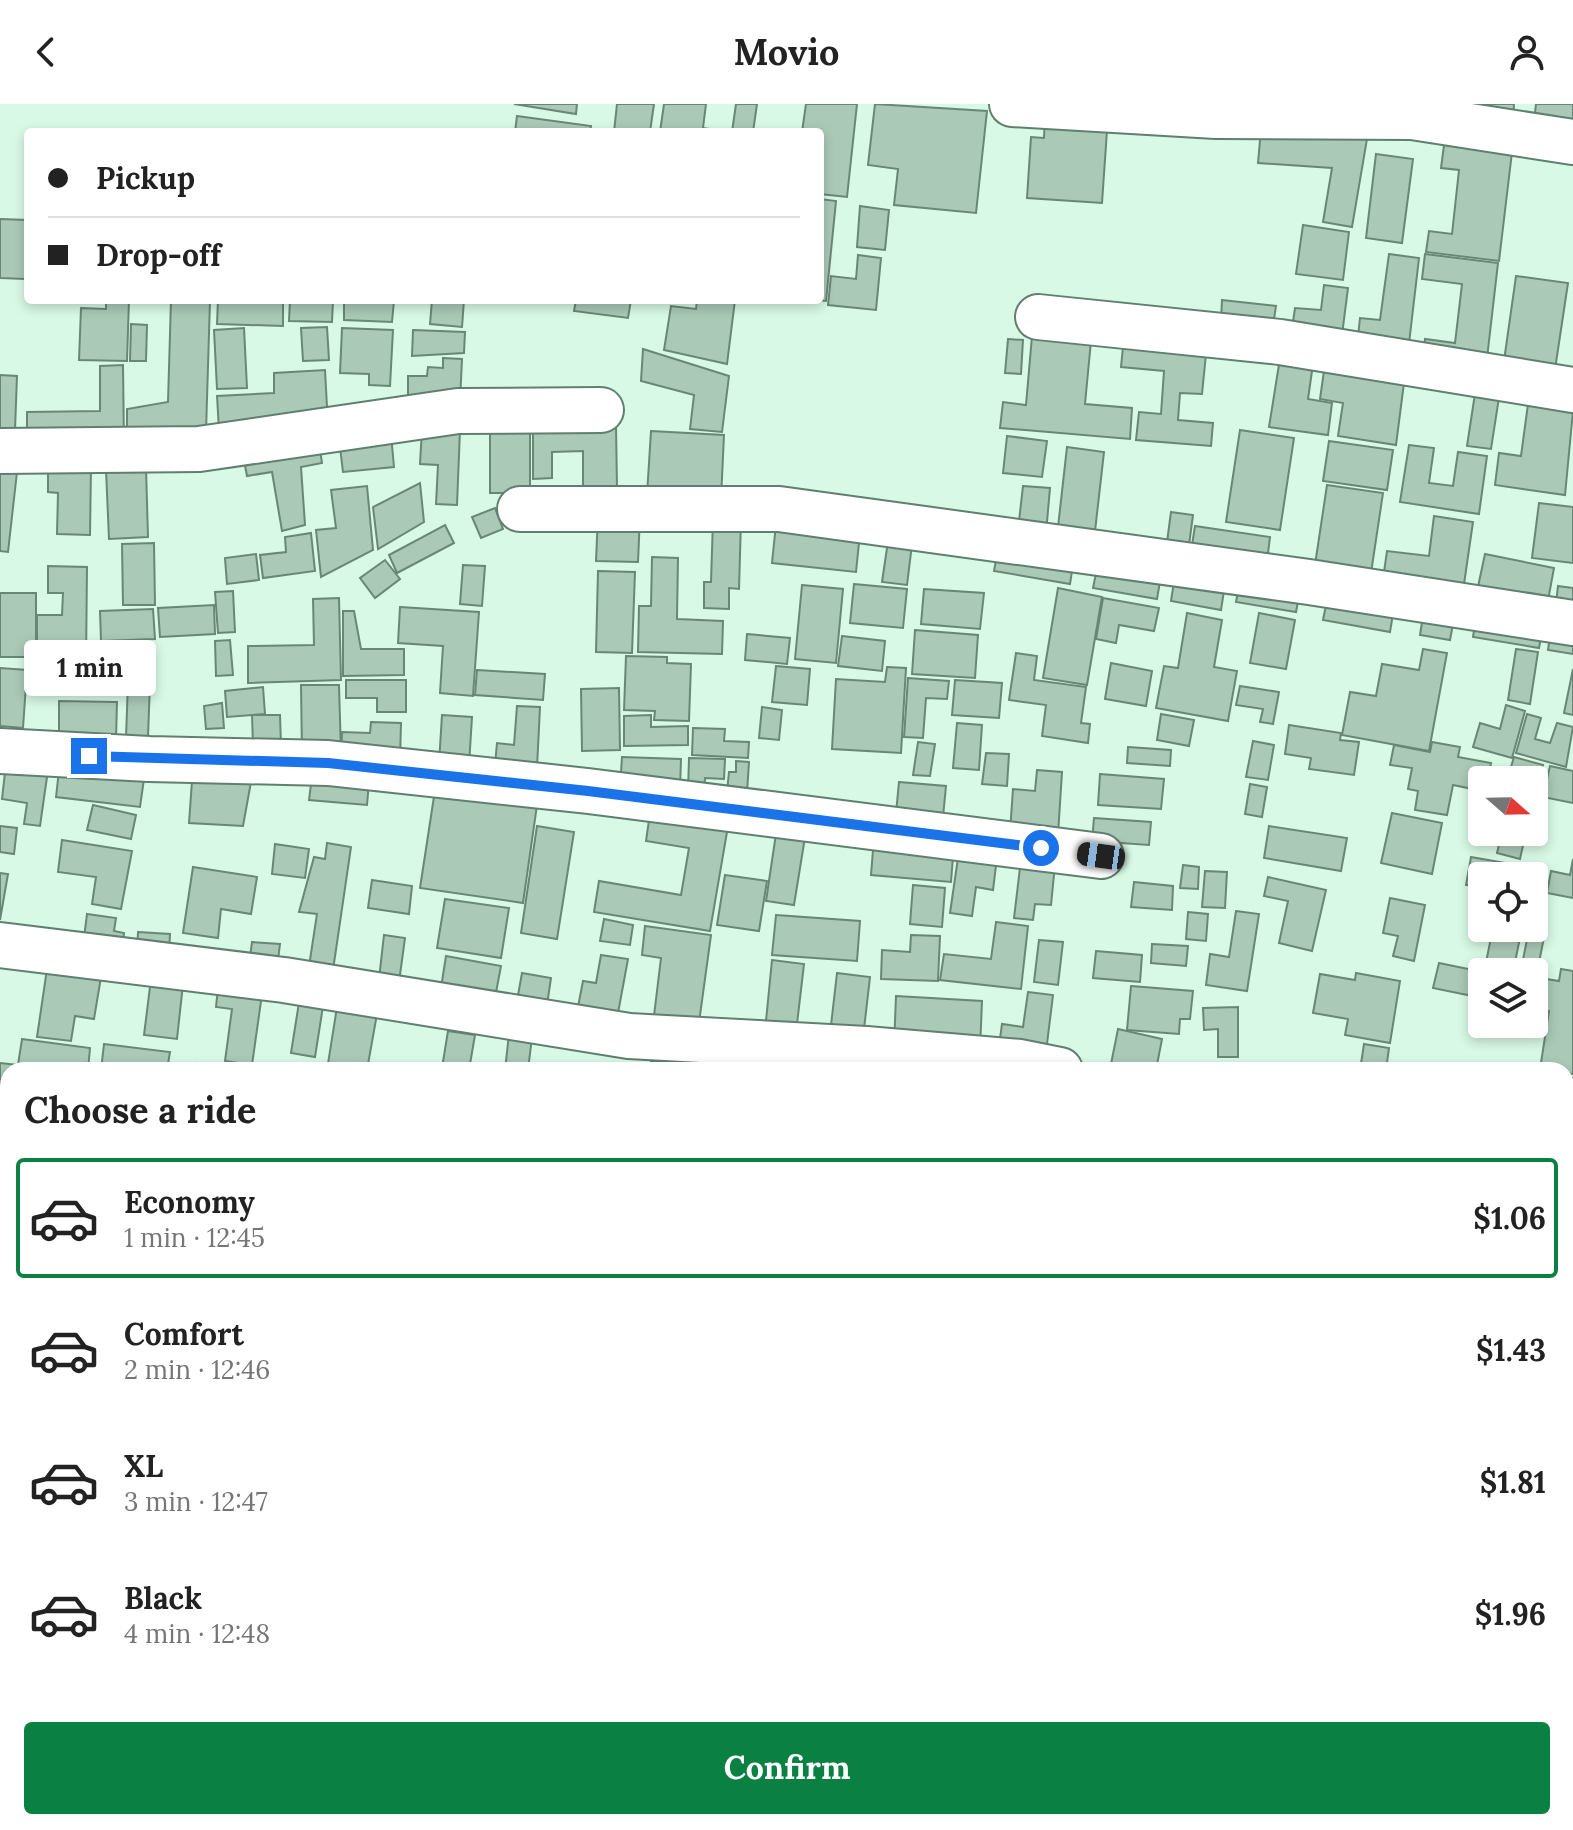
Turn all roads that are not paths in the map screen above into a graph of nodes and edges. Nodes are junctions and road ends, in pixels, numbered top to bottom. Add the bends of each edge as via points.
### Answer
1 (1012, 104) edge
2 (1573, 142) edge
3 (1038, 317) dead end
4 (1573, 390) edge
5 (601, 410) dead end
6 (0, 451) edge
7 (520, 509) dead end
8 (1573, 623) edge
9 (0, 751) edge
10 (1101, 856) dead end
11 (0, 945) edge
12 (1020, 1062) edge

1 - 2 lane via 1216,116 1412,117
3 - 4 lane via 1280,342
5 - 6 lane via 458,411 199,449
7 - 8 lane via 779,509
9 - 10 lane via 328,763
11 - 12 lane via 284,980 629,1036

